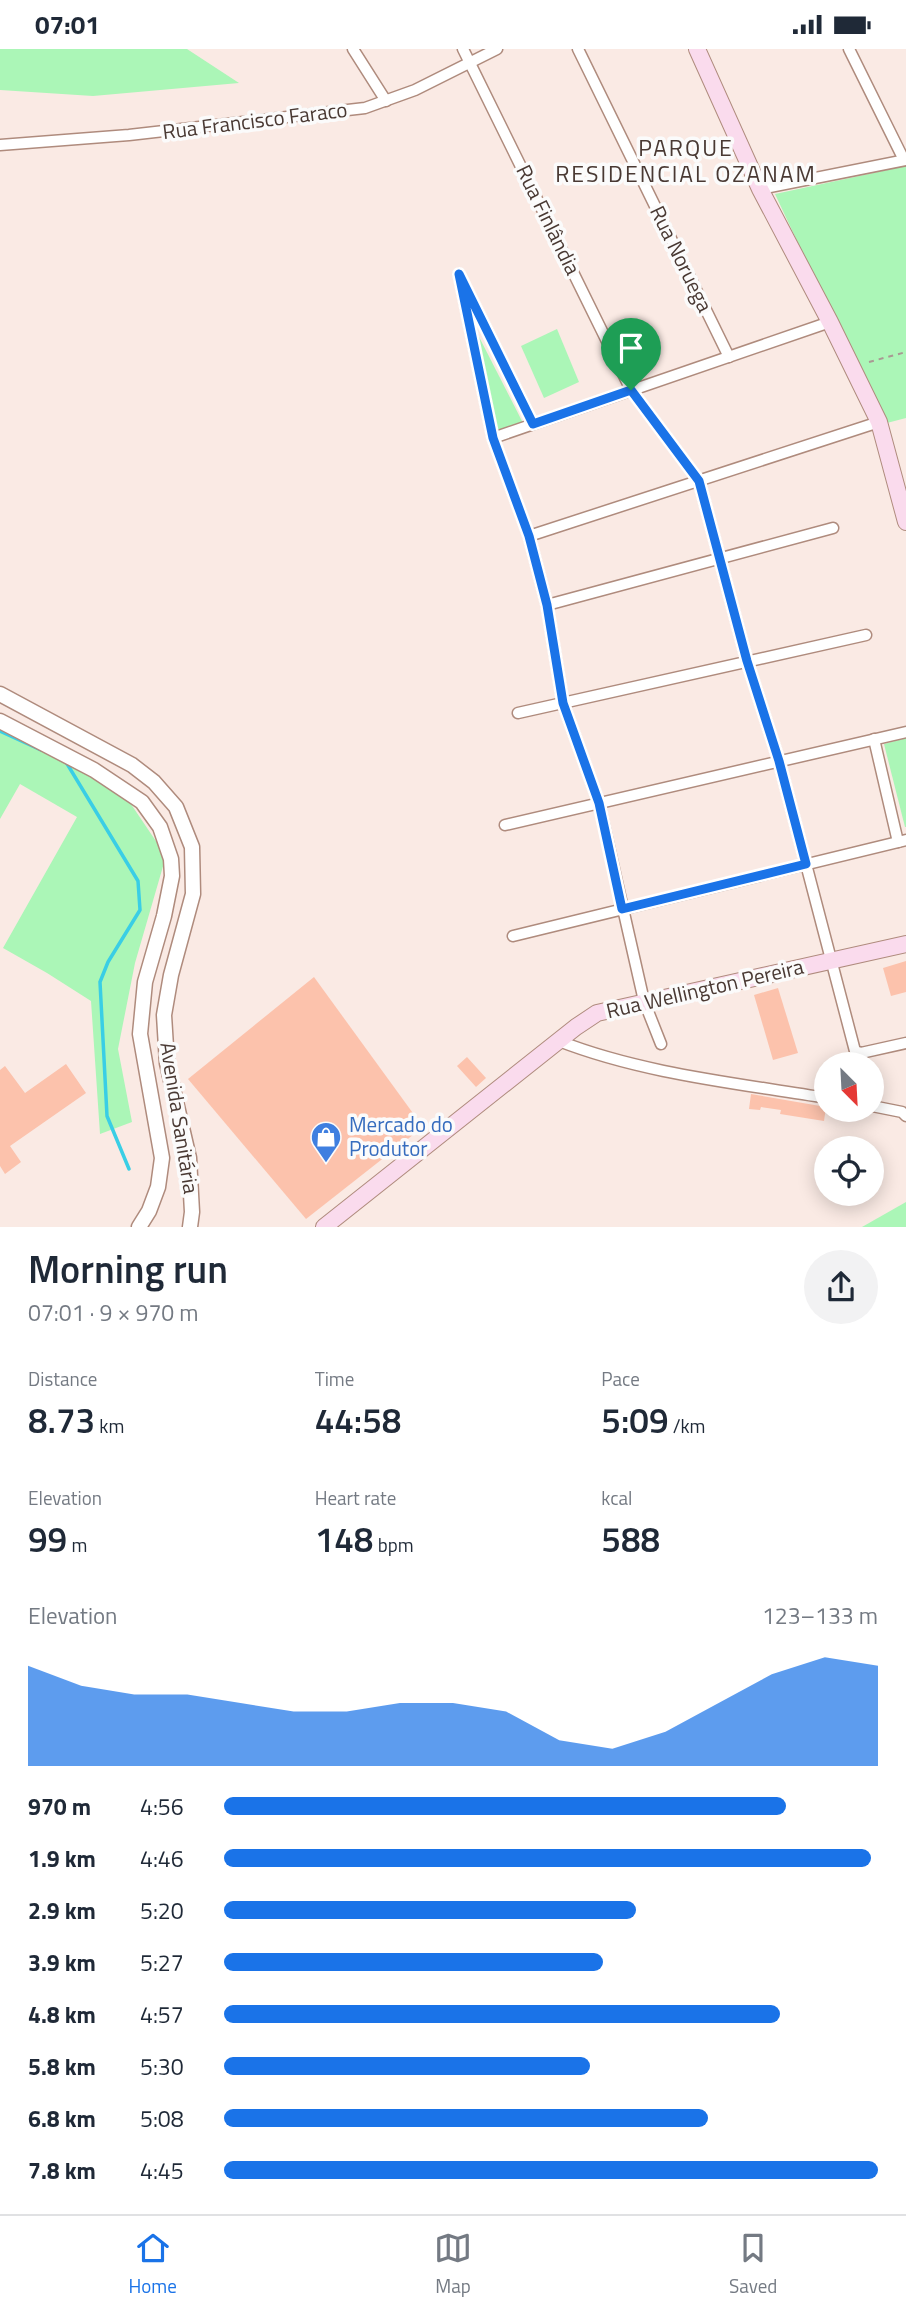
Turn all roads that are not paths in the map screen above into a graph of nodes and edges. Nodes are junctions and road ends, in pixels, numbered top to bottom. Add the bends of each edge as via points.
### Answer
1 (353, 49) edge
2 (463, 49) edge
3 (497, 49) edge
4 (578, 49) edge
5 (697, 49) edge
6 (849, 49) edge
7 (470, 62) junction
8 (386, 101) junction
9 (0, 145) edge
10 (905, 160) edge
11 (761, 189) junction
12 (830, 322) junction
13 (729, 357) junction
14 (631, 390) junction
15 (879, 422) junction
16 (533, 424) junction
17 (493, 438) junction
18 (699, 481) junction
19 (906, 522) edge
20 (833, 529) dead end
21 (529, 536) junction
22 (719, 559) junction
23 (547, 605) junction
24 (866, 635) dead end
25 (747, 661) junction
26 (0, 694) edge
27 (563, 703) junction
28 (518, 713) dead end
29 (0, 721) edge
30 (906, 732) edge
31 (874, 739) junction
32 (779, 761) junction
33 (599, 803) junction
34 (505, 825) dead end
35 (902, 841) edge
36 (806, 864) junction
37 (622, 909) junction
38 (513, 936) dead end
39 (906, 944) edge
40 (832, 961) junction
41 (644, 1001) junction
42 (559, 1041) junction
43 (906, 1043) edge
44 (661, 1045) dead end
45 (814, 1096) edge
46 (884, 1109) edge
47 (905, 1113) edge
48 (139, 1227) edge
49 (190, 1227) edge
50 (324, 1227) edge

1 - 8 street
2 - 7 street, Rua Finlândia
3 - 7 street, Rua Francisco Faraco
4 - 13 street, Rua Noruega
5 - 11 main road
6 - 10 street
7 - 8 street, Rua Francisco Faraco
7 - 14 street, Rua Finlândia
8 - 9 street, Rua Francisco Faraco via 365,108 224,125
10 - 11 street
11 - 12 main road
12 - 13 street
12 - 15 main road
13 - 14 street
14 - 16 street
14 - 18 street, Rua Finlândia
15 - 18 street
15 - 19 main road
16 - 17 street
16 - 17 street via 459,274
17 - 21 street
18 - 21 street
18 - 22 street
20 - 22 street
21 - 23 street
22 - 23 street
22 - 25 street
23 - 27 street
24 - 25 street
25 - 27 street
25 - 32 street
26 - 49 street, Avenida Sanitária via 132,765 154,782 176,807 192,846 193,894 164,1015 167,1063 189,1158
27 - 28 street
27 - 33 street
29 - 48 street, Avenida Sanitária via 94,770 142,802 160,827 171,859 164,916 145,982 140,1034 162,1158 159,1187
30 - 31 street
31 - 32 street
31 - 35 street
32 - 33 street
32 - 36 street
33 - 34 street
33 - 37 street
35 - 36 street
36 - 37 street
36 - 40 street
37 - 38 street
37 - 41 street
39 - 40 main road, Rua Wellington Pereira
40 - 41 main road, Rua Wellington Pereira
40 - 43 street via 855,1051
41 - 42 main road, Rua Wellington Pereira via 597,1013
41 - 44 street
42 - 45 street via 640,1066
42 - 50 main road, Rua Wellington Pereira
46 - 47 street

